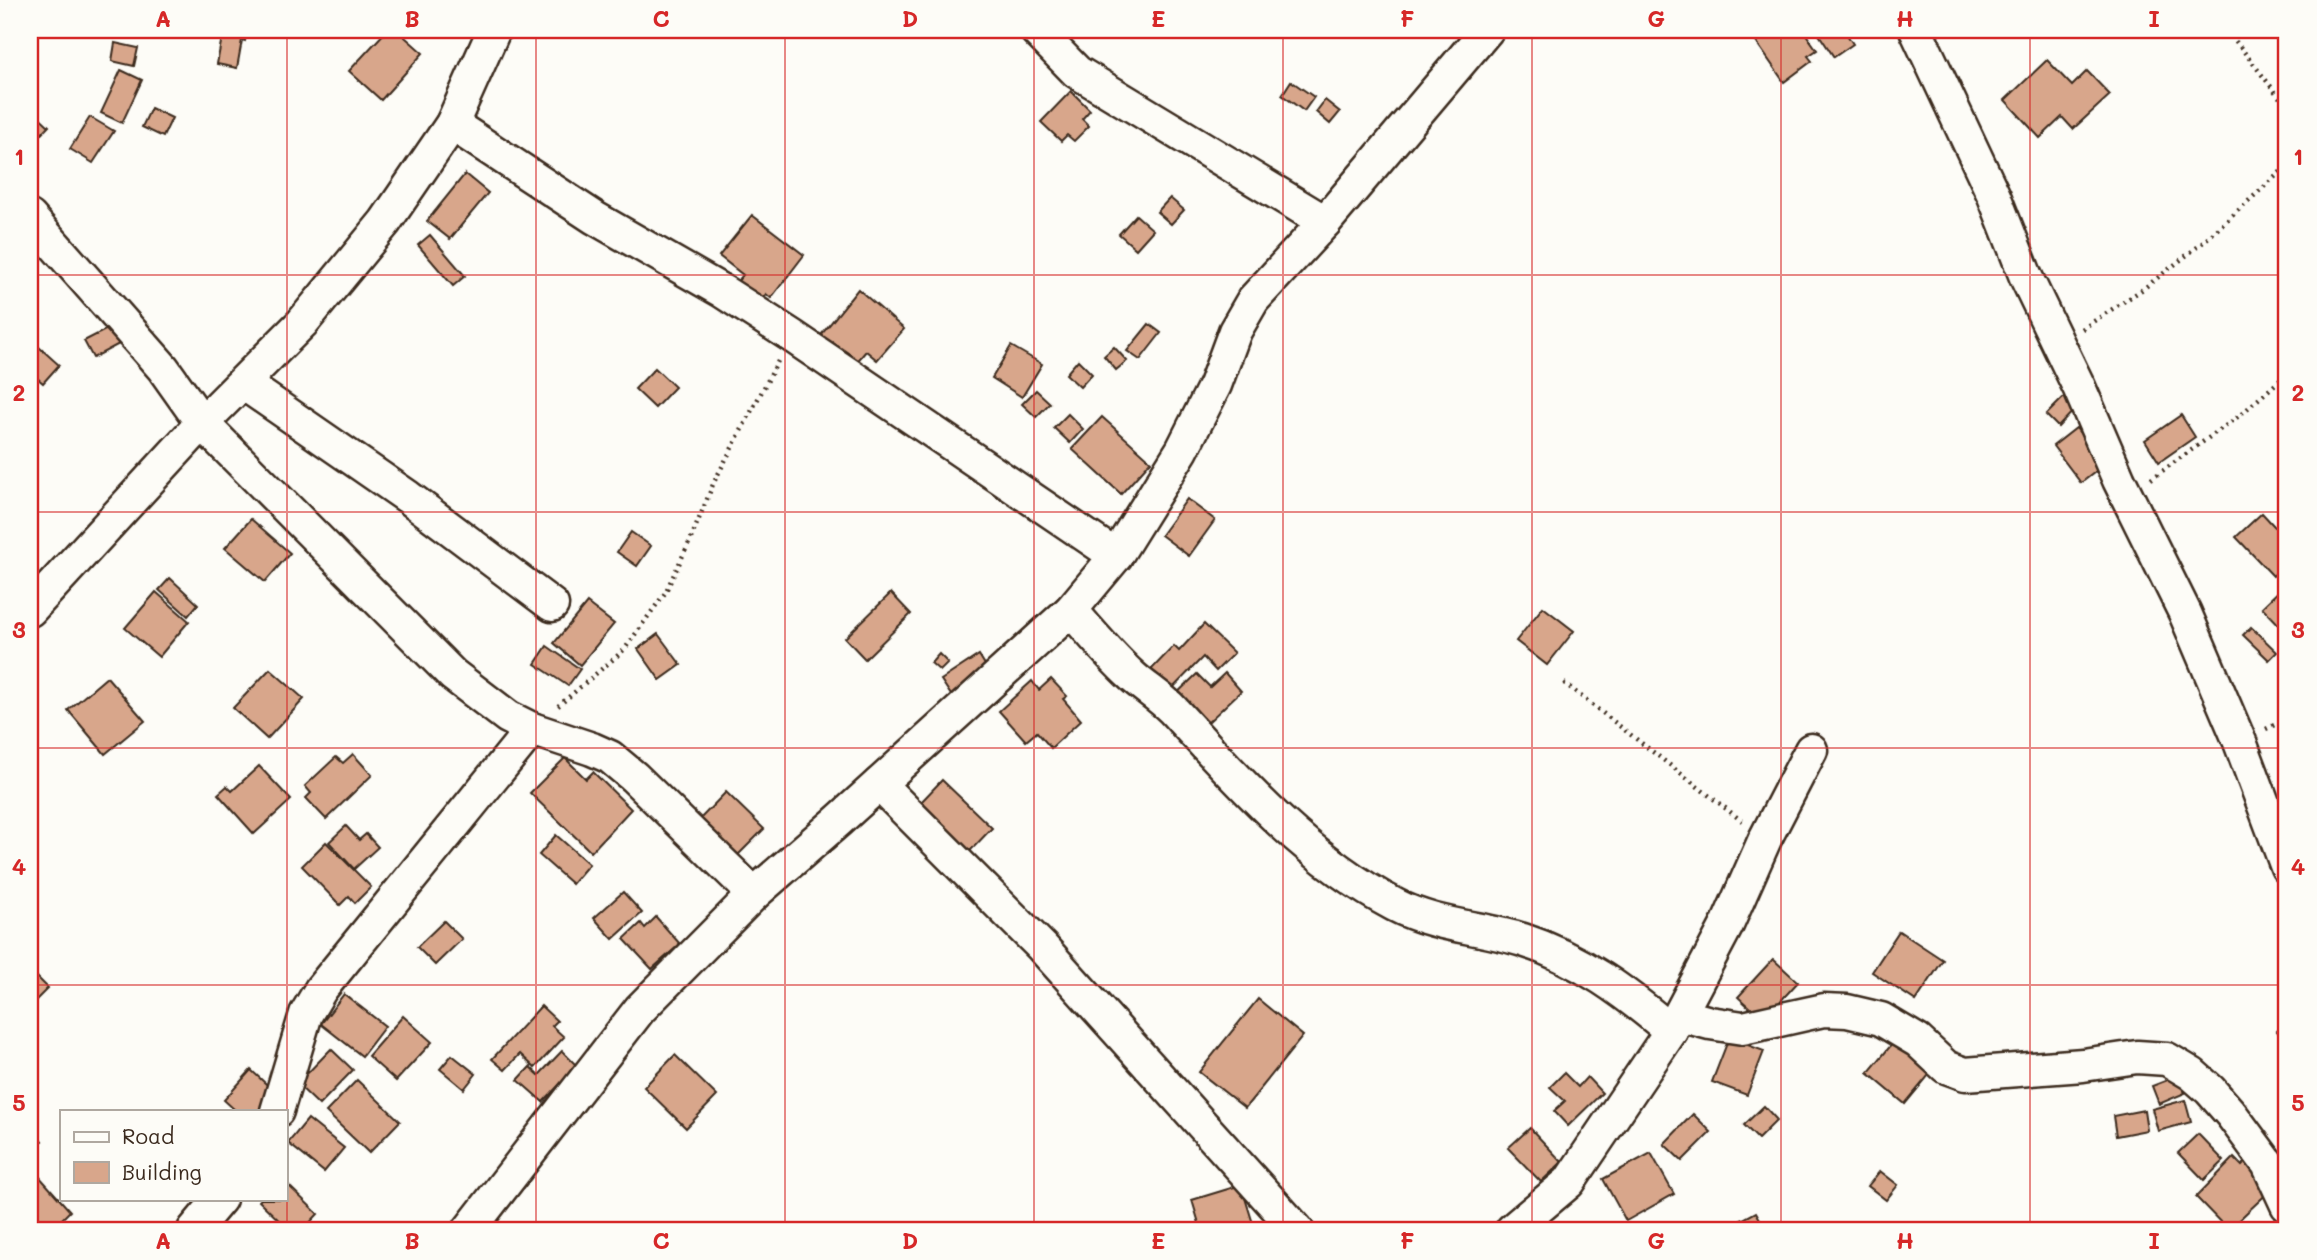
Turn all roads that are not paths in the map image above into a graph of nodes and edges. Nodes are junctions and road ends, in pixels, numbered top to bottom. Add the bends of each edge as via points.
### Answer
1 (494, 30) edge
2 (1037, 30) edge
3 (1487, 30) edge
4 (1916, 30) edge
5 (452, 124) junction
6 (30, 217) edge
7 (1325, 222) junction
8 (243, 383) junction
9 (202, 423) junction
10 (1116, 556) junction
11 (552, 605) dead end
12 (30, 610) edge
13 (1071, 610) junction
14 (532, 729) junction
15 (1811, 750) dead end
16 (879, 784) junction
17 (2287, 867) edge
18 (754, 894) junction
19 (1675, 1023) junction
20 (277, 1110) edge
21 (219, 1200) edge
22 (2287, 1205) edge
23 (194, 1230) edge
24 (469, 1230) edge
25 (1297, 1230) edge
26 (1512, 1230) edge

1 - 5 street
2 - 7 street via 1077,72
3 - 7 street
4 - 17 street via 2190,626
5 - 8 street via 385,222 302,323
5 - 10 street via 595,218 792,336
6 - 9 street via 163,368
7 - 10 street via 1253,300 1182,450
8 - 9 street
8 - 11 street via 408,496
9 - 12 street
9 - 14 street via 453,675 508,717
10 - 13 street
13 - 16 street
13 - 19 street via 1265,807 1345,875 1396,906 1428,919 1522,940 1575,961
14 - 18 street via 610,757
14 - 20 street via 321,989 306,1014
15 - 19 street
16 - 18 street
16 - 25 street via 1042,947
18 - 24 street via 640,1009
19 - 22 street via 1743,1028 1824,1010 1847,1011 1881,1019 1918,1041 1946,1067 1965,1074 2137,1057 2167,1059 2192,1074 2231,1114 2267,1164
19 - 26 street via 1569,1182
21 - 23 street

